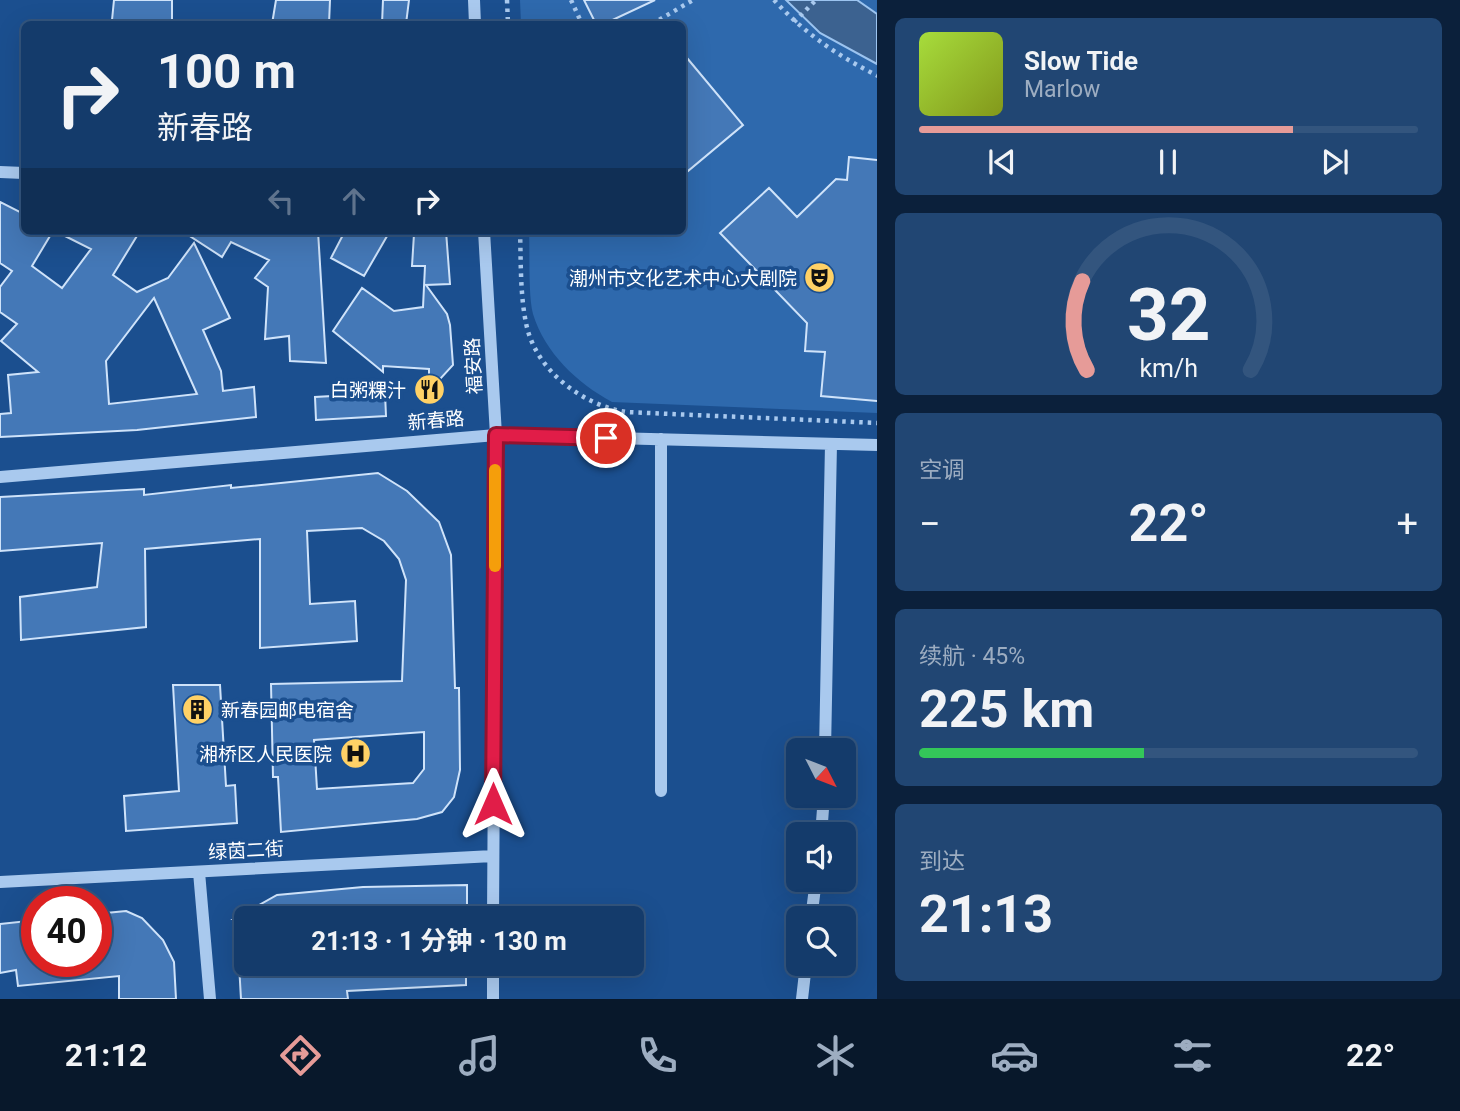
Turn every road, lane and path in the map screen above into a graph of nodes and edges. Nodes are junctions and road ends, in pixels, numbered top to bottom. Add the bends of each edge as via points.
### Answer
1 (474, 0) edge
2 (507, 0) edge
3 (571, 0) edge
4 (693, 0) edge
5 (774, 0) edge
6 (816, 0) edge
7 (475, 21) edge
8 (508, 21) edge
9 (581, 21) edge
10 (657, 21) edge
11 (793, 22) junction
12 (877, 76) edge
13 (0, 172) edge
14 (21, 173) edge
15 (484, 235) edge
16 (520, 235) edge
17 (877, 423) edge
18 (496, 435) junction
19 (661, 439) junction
20 (831, 443) junction
21 (877, 445) edge
22 (0, 477) edge
23 (825, 738) edge
24 (661, 791) dead end
25 (493, 856) junction
26 (199, 872) junction
27 (0, 882) edge
28 (493, 906) edge
29 (493, 976) edge
30 (805, 976) edge
31 (211, 999) edge
32 (493, 999) edge
33 (802, 999) edge

1 - 7 street
2 - 8 path
3 - 9 path
4 - 10 path
5 - 11 path
6 - 11 path
11 - 12 path via 840,57
13 - 14 street
15 - 18 street, 福安路
16 - 17 path via 526,326 540,358 589,401 626,412
18 - 19 street, 新春路
18 - 22 street, 新春路
18 - 25 street, 福安路
19 - 20 street, 新春路
19 - 24 street
20 - 21 street, 新春路
20 - 23 street
25 - 26 street, 绿茵二街
25 - 28 street, 福安路
26 - 27 street, 绿茵二街
26 - 31 street
29 - 32 street
30 - 33 street

